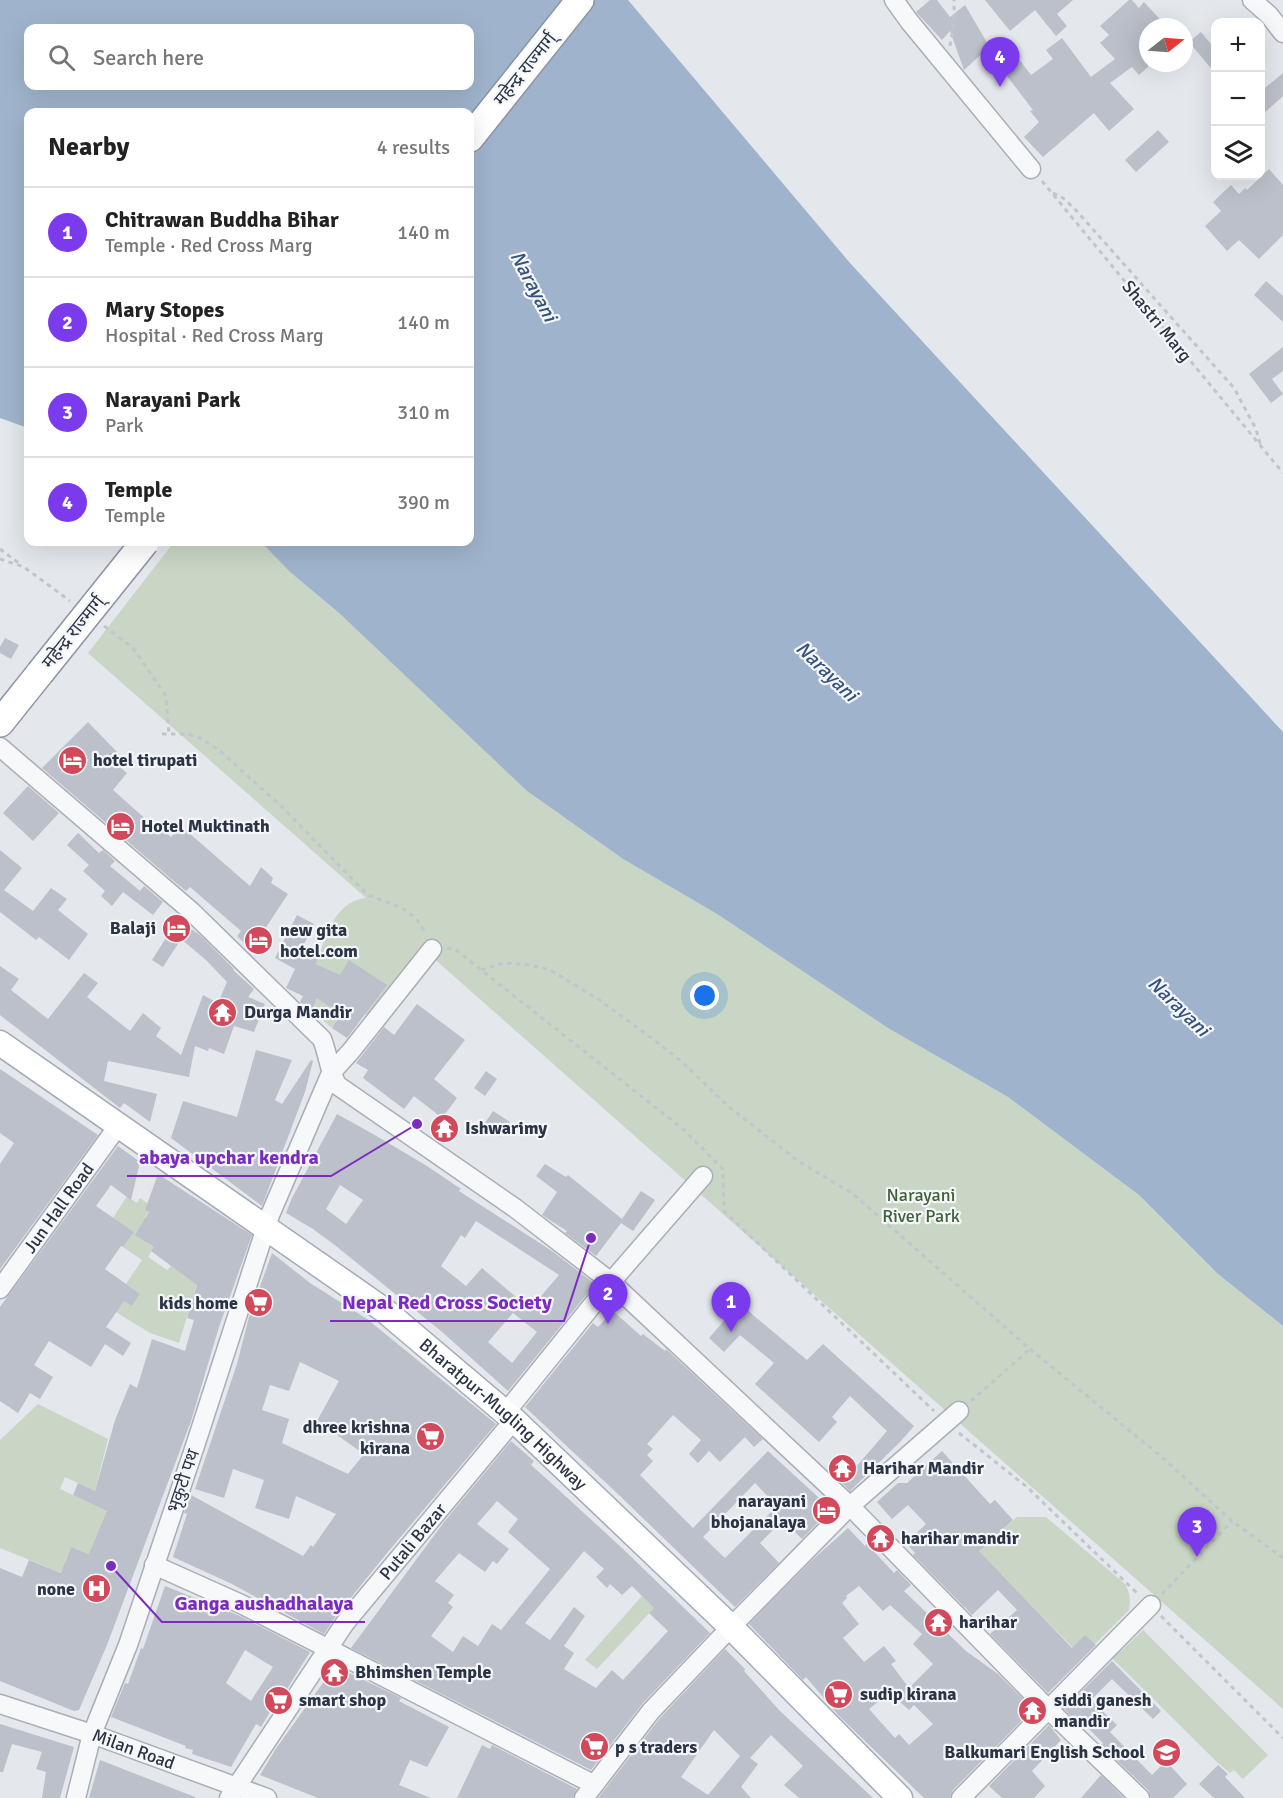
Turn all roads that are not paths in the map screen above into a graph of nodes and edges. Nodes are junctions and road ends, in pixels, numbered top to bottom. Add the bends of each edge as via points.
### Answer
1 (580, 0) edge
2 (894, 0) edge
3 (1252, 0) edge
4 (1283, 33) edge
5 (474, 133) edge
6 (1031, 168) road end
7 (143, 546) edge
8 (0, 723) edge
9 (0, 747) edge
10 (432, 949) road end
11 (0, 1043) edge
12 (331, 1073) junction
13 (118, 1126) junction
14 (703, 1176) dead end
15 (266, 1226) junction
16 (611, 1282) junction
17 (0, 1289) edge
18 (510, 1416) junction
19 (952, 1417) road end
20 (850, 1506) junction
21 (154, 1565) junction
22 (1151, 1605) road end
23 (731, 1627) junction
24 (328, 1649) junction
25 (0, 1704) edge
26 (1048, 1709) junction
27 (92, 1734) junction
28 (588, 1791) edge
29 (232, 1792) edge
30 (76, 1798) edge
31 (267, 1798) edge
32 (900, 1798) edge
33 (961, 1798) edge
34 (1140, 1798) edge

1 - 5 highway, महेन्द्र राज्मार्ग्
2 - 6 street
3 - 4 street
7 - 8 highway, महेन्द्र राज्मार्ग्, bridge
9 - 12 street via 191,911 254,972 322,1039
10 - 12 street, भृकुटी पथ
11 - 13 main road, Bharatpur-Mugling Highway
12 - 15 street, भृकुटी पथ
12 - 16 street via 349,1095 515,1208
13 - 15 main road, Bharatpur-Mugling Highway
13 - 17 street, Jun Hall Road
14 - 16 street, Putali Bazar
15 - 18 main road, Bharatpur-Mugling Highway via 384,1310
15 - 21 street, भृकुटी पथ
16 - 18 street, Putali Bazar
16 - 20 street
18 - 23 main road, Bharatpur-Mugling Highway
18 - 24 street, Putali Bazar
19 - 20 street
20 - 23 street
20 - 26 street
21 - 24 street
21 - 27 street, भृकुटी पथ via 128,1645
22 - 26 street
23 - 28 street via 651,1711
23 - 32 main road, Bharatpur-Mugling Highway
24 - 28 street
24 - 29 street, Putali Bazar
25 - 27 street, Milan Road
26 - 33 street
26 - 34 street
27 - 29 street, Milan Road
27 - 30 street, भृकुटी पथ
29 - 31 street, Milan Road

